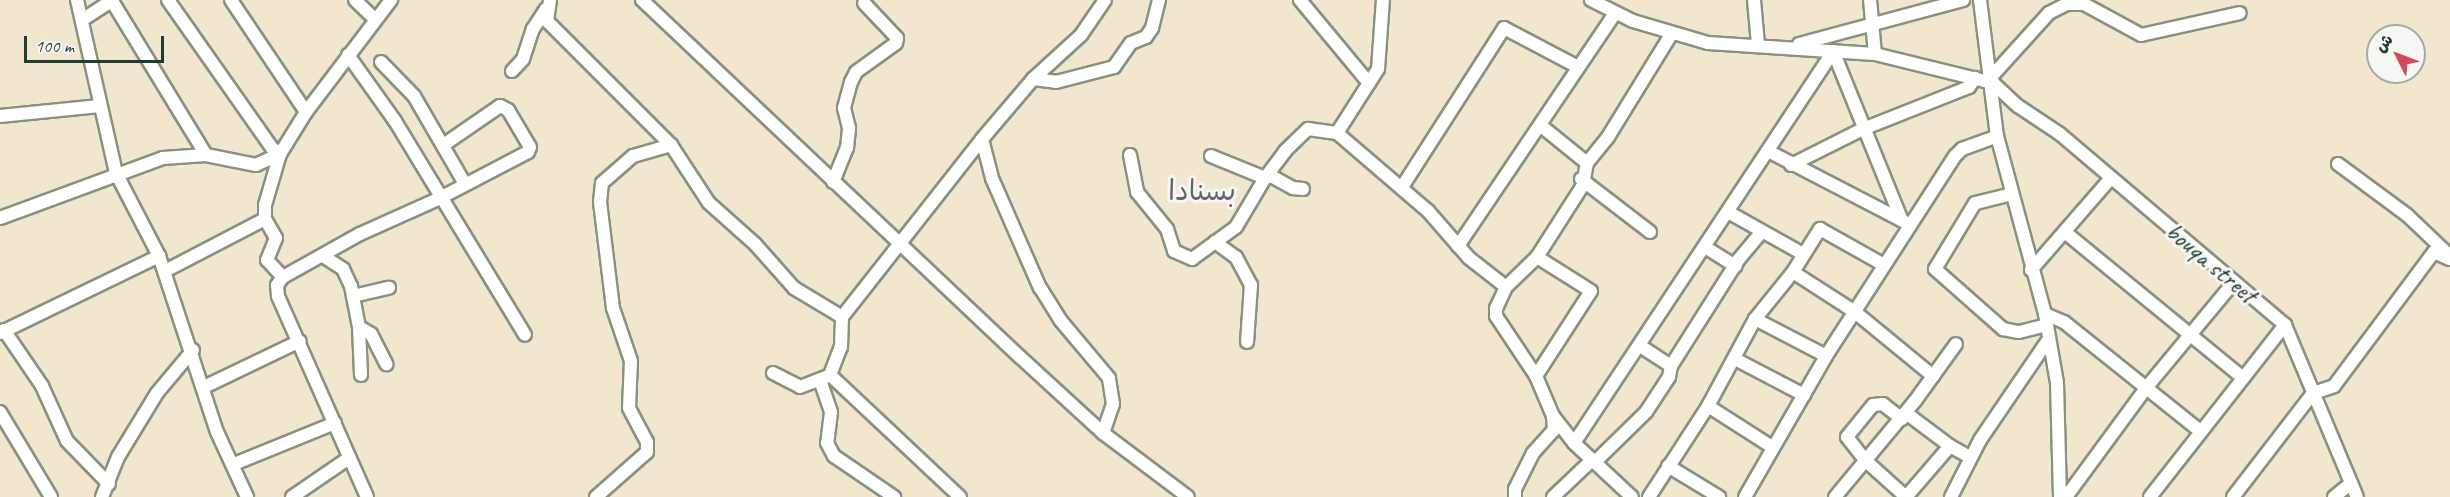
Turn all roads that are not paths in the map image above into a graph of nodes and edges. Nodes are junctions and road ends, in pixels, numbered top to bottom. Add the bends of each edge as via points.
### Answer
1 (77, 0) edge
2 (168, 0) edge
3 (231, 0) edge
4 (355, 0) edge
5 (391, 0) edge
6 (642, 0) edge
7 (1105, 0) edge
8 (1159, 0) edge
9 (1300, 0) edge
10 (1383, 0) edge
11 (1592, 0) edge
12 (1754, 0) edge
13 (1870, 0) edge
14 (1963, 0) edge
15 (1980, 0) edge
16 (112, 1) edge
17 (864, 3) dead end
18 (548, 5) edge
19 (1615, 13) junction
20 (2240, 13) dead end
21 (375, 19) junction
22 (82, 20) junction
23 (1872, 26) junction
24 (1672, 33) junction
25 (1758, 45) junction
26 (1786, 46) junction
27 (1833, 51) junction
28 (1875, 54) junction
29 (348, 55) junction
30 (381, 62) dead end
31 (1578, 67) junction
32 (512, 71) dead end
33 (1974, 78) junction
34 (1033, 79) junction
35 (1993, 79) junction
36 (1369, 82) junction
37 (100, 106) junction
38 (306, 112) junction
39 (0, 116) edge
40 (1540, 125) junction
41 (1863, 129) junction
42 (1337, 133) junction
43 (1996, 136) junction
44 (982, 139) junction
45 (445, 144) junction
46 (671, 144) junction
47 (1768, 151) junction
48 (280, 154) junction
49 (206, 155) junction
50 (1130, 155) dead end
51 (1210, 156) dead end
52 (1587, 162) junction
53 (2338, 164) dead end
54 (1791, 165) junction
55 (116, 173) junction
56 (1265, 178) junction
57 (2110, 178) junction
58 (1581, 179) junction
59 (833, 182) junction
60 (465, 184) junction
61 (1402, 187) junction
62 (1303, 189) dead end
63 (2012, 194) junction
64 (440, 198) junction
65 (1728, 212) junction
66 (0, 218) edge
67 (265, 219) junction
68 (1906, 223) junction
69 (1650, 232) dead end
70 (1762, 232) junction
71 (2066, 233) junction
72 (1215, 242) junction
73 (898, 243) junction
74 (1458, 246) junction
75 (1705, 247) junction
76 (1803, 254) junction
77 (159, 256) junction
78 (322, 256) junction
79 (1537, 257) junction
80 (2450, 258) edge
81 (1735, 266) junction
82 (1884, 266) junction
83 (2031, 270) junction
84 (165, 271) junction
85 (1793, 272) junction
86 (283, 277) junction
87 (2234, 282) junction
88 (1506, 287) junction
89 (389, 288) dead end
90 (353, 296) junction
91 (1855, 312) junction
92 (842, 317) junction
93 (2046, 319) junction
94 (1755, 320) junction
95 (2285, 325) junction
96 (359, 327) junction
97 (2, 331) edge
98 (2189, 334) junction
99 (525, 335) dead end
100 (2049, 339) junction
101 (300, 341) junction
102 (1247, 342) dead end
103 (1956, 344) dead end
104 (1640, 346) junction
105 (193, 350) junction
106 (1826, 356) junction
107 (1735, 358) junction
108 (386, 364) dead end
109 (1671, 366) junction
110 (773, 373) dead end
111 (361, 375) dead end
112 (1536, 376) junction
113 (1933, 376) junction
114 (825, 377) junction
115 (2243, 378) junction
116 (204, 387) junction
117 (2146, 388) junction
118 (2313, 393) junction
119 (1804, 395) junction
120 (1707, 406) junction
121 (0, 412) edge
122 (1553, 416) junction
123 (1904, 416) junction
124 (335, 423) junction
125 (2200, 431) junction
126 (1103, 433) junction
127 (1574, 443) junction
128 (1950, 446) junction
129 (1772, 447) junction
130 (1970, 457) junction
131 (349, 458) junction
132 (1594, 460) junction
133 (1866, 461) junction
134 (234, 464) junction
135 (1668, 466) junction
136 (2351, 483) junction
137 (109, 484) junction
138 (51, 497) edge
139 (102, 497) edge
140 (247, 497) edge
141 (292, 497) edge
142 (367, 497) edge
143 (596, 497) edge
144 (894, 497) edge
145 (960, 497) edge
146 (1188, 497) edge
147 (1515, 497) edge
148 (1553, 497) edge
149 (1632, 497) edge
150 (1649, 497) edge
151 (1719, 497) edge
152 (1745, 497) edge
153 (1835, 497) edge
154 (1906, 497) edge
155 (1951, 497) edge
156 (2060, 497) edge
157 (2066, 497) edge
158 (2150, 497) edge
159 (2233, 497) edge
160 (2334, 497) edge
161 (2357, 497) edge

1 - 22 street
2 - 48 street
3 - 38 street
4 - 21 street
5 - 21 street
6 - 59 street
7 - 34 street via 1081,35
8 - 34 street via 1146,37 1131,43 1114,67 1056,82
9 - 36 street
10 - 36 street via 1378,69
11 - 19 street
12 - 25 street
13 - 23 street
14 - 23 street
15 - 35 street
16 - 22 street
16 - 49 street
17 - 59 street via 897,38 896,44 856,72 851,82 844,108 849,128 847,148
18 - 32 street via 533,29 523,59
18 - 46 street via 547,21
19 - 24 street
19 - 31 street
20 - 35 street via 2141,35 2084,4 2067,4 2049,13
21 - 29 street
22 - 37 street
23 - 26 street
23 - 28 street
24 - 25 street via 1708,43
24 - 52 street via 1608,137
25 - 26 street
26 - 27 street
27 - 28 street
27 - 41 street
27 - 47 street
28 - 33 street
29 - 38 street
29 - 64 street via 395,121
30 - 45 street via 414,96
31 - 40 street
31 - 61 street via 1504,28
33 - 35 street
33 - 41 street via 1969,87
34 - 44 street
35 - 43 street
35 - 57 street, bouqa street
36 - 42 street
37 - 39 street
37 - 55 street
38 - 48 street
40 - 52 street
40 - 74 street
41 - 54 street
41 - 68 street
42 - 56 street via 1308,129
42 - 61 street
43 - 63 street
43 - 68 street via 1962,149
44 - 73 street
44 - 126 street via 992,178 1040,288 1061,321 1109,378 1113,404
45 - 60 street
45 - 60 street via 500,106 508,110 529,141 528,152
46 - 92 street via 709,203 794,288
46 - 143 street via 633,156 602,183 600,202 613,308 631,361 629,408 647,442 647,452
47 - 54 street
47 - 65 street
48 - 49 street via 256,165
48 - 67 street via 265,205
49 - 55 street via 163,158
50 - 72 street via 1137,192 1167,229 1174,251 1192,260
51 - 56 street
52 - 58 street
53 - 80 street via 2407,215
54 - 68 street
55 - 66 street
55 - 77 street
56 - 62 street via 1271,176
56 - 72 street via 1236,227
57 - 71 street
57 - 87 street, bouqa street
58 - 69 street
58 - 79 street via 1583,185
59 - 73 street
60 - 64 street
61 - 74 street
63 - 83 street
63 - 93 street via 1978,201 1935,269 2003,329 2019,332
64 - 78 street
64 - 99 street
65 - 70 street
65 - 75 street
67 - 84 street
67 - 86 street via 276,238 267,260
68 - 82 street
70 - 76 street
70 - 81 street
71 - 83 street
71 - 98 street
72 - 102 street via 1236,257 1251,285
73 - 92 street
73 - 126 street
74 - 88 street
75 - 81 street
75 - 104 street
76 - 82 street via 1820,229
76 - 85 street
77 - 84 street
77 - 97 street
78 - 86 street
78 - 90 street via 344,269
79 - 88 street
79 - 112 street via 1591,291
80 - 118 street via 2434,252 2334,386
81 - 109 street
82 - 91 street
83 - 93 street
84 - 105 street
85 - 91 street
85 - 94 street
86 - 101 street via 277,285 278,296
87 - 95 street, bouqa street
87 - 98 street
88 - 112 street via 1496,316
89 - 90 street
90 - 96 street
91 - 106 street
91 - 113 street
92 - 114 street via 841,347
93 - 100 street
93 - 117 street via 2064,322
94 - 106 street
94 - 107 street
95 - 115 street
95 - 118 street, bouqa street
96 - 108 street via 371,334
96 - 111 street
97 - 137 street via 42,386 67,441
98 - 115 street
98 - 117 street
100 - 130 street
100 - 156 street via 2057,383
101 - 116 street
101 - 124 street
103 - 113 street
104 - 109 street
104 - 127 street
105 - 116 street
105 - 137 street via 157,393 118,458
106 - 119 street
107 - 119 street
107 - 120 street
109 - 132 street via 1669,377 1646,412
110 - 114 street via 800,387
112 - 122 street
113 - 123 street
114 - 144 street via 831,412 827,442 834,456
114 - 145 street
115 - 125 street
116 - 134 street via 217,432
117 - 125 street
117 - 157 street
118 - 136 street, bouqa street
118 - 159 street
119 - 129 street
120 - 129 street
120 - 135 street
121 - 138 street
122 - 127 street
122 - 147 street via 1554,430 1533,453 1515,489
123 - 128 street
123 - 133 street
123 - 133 street via 1877,404 1850,431 1848,442
124 - 131 street
124 - 134 street
125 - 158 street
126 - 146 street
127 - 132 street
128 - 130 street
128 - 154 street
129 - 152 street
130 - 155 street
131 - 141 street
131 - 142 street
132 - 148 street
132 - 149 street
133 - 153 street
133 - 154 street
134 - 140 street
135 - 150 street
135 - 151 street
136 - 160 street
136 - 161 street, bouqa street
137 - 139 street

